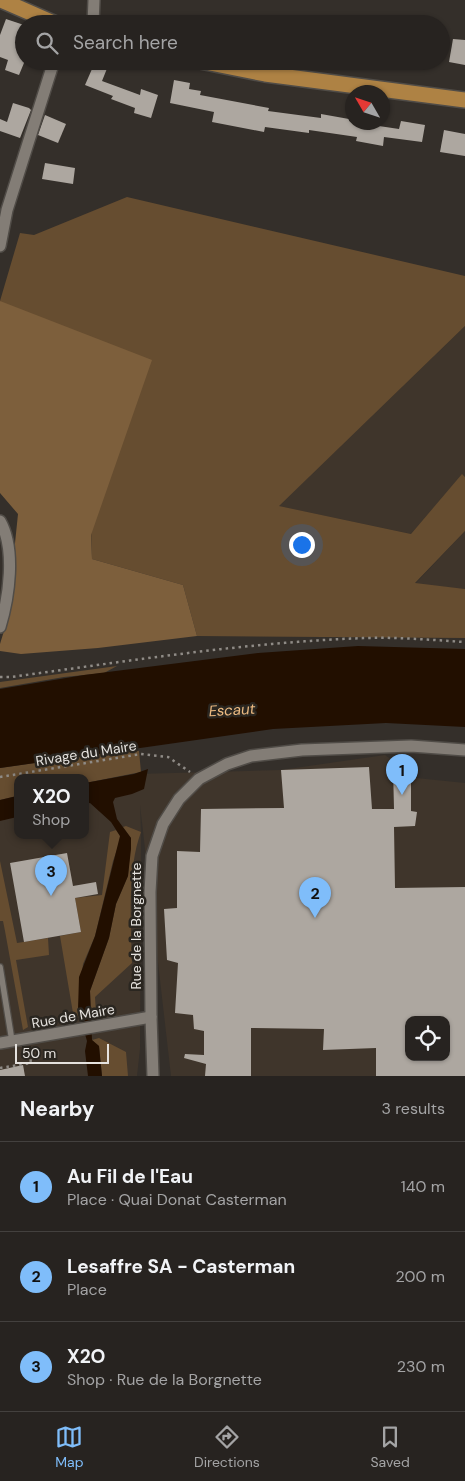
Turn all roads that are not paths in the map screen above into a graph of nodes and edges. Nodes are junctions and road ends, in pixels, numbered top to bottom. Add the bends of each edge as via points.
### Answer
1 (1, 0) edge
2 (94, 0) edge
3 (35, 15) edge
4 (93, 15) edge
5 (51, 70) edge
6 (245, 70) edge
7 (465, 100) edge
8 (4, 207) edge
9 (0, 246) edge
10 (0, 521) edge
11 (0, 627) edge
12 (465, 750) edge
13 (0, 967) edge
14 (151, 1017) junction
15 (6, 1042) edge
16 (153, 1076) edge

1 - 3 main road
2 - 4 street
5 - 8 street
6 - 7 main road
8 - 9 street
10 - 11 street via 9,549 8,594
12 - 14 street, Rue de la Borgnette via 411,746 302,750 251,756 199,779 163,824 152,856
13 - 15 lane
14 - 15 street, Rue de Maire
14 - 16 street, Rue de la Borgnette

